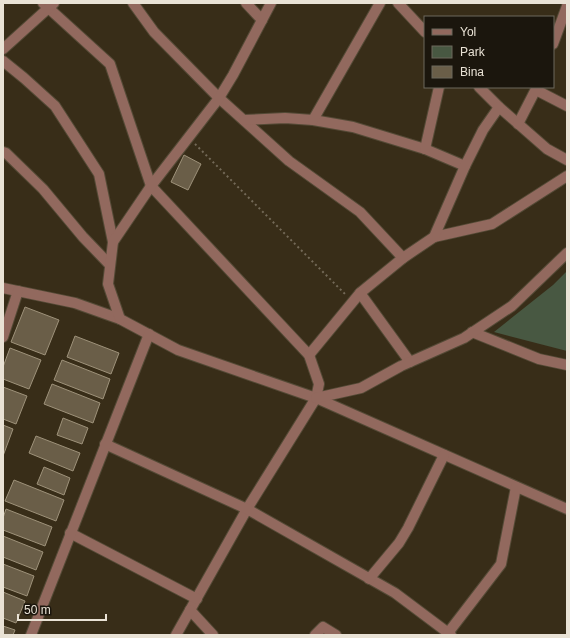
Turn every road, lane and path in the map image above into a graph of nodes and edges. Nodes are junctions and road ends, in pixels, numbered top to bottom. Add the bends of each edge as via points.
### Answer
1 (133, 3) edge
2 (246, 3) edge
3 (271, 3) edge
4 (380, 3) edge
5 (399, 3) edge
6 (48, 5) edge
7 (567, 6) edge
8 (262, 20) junction
9 (424, 31) edge
10 (554, 41) edge
11 (3, 49) edge
12 (3, 61) edge
13 (439, 88) edge
14 (480, 88) edge
15 (536, 89) edge
16 (219, 98) junction
17 (567, 106) edge
18 (499, 107) junction
19 (244, 120) junction
20 (313, 120) junction
21 (518, 124) junction
22 (189, 138) junction
23 (425, 149) junction
24 (3, 152) edge
25 (567, 160) edge
26 (465, 166) junction
27 (567, 176) edge
28 (152, 186) junction
29 (434, 238) junction
30 (113, 242) junction
31 (567, 254) edge
32 (403, 258) junction
33 (110, 265) junction
34 (3, 288) edge
35 (18, 292) junction
36 (360, 293) junction
37 (353, 302) junction
38 (120, 319) junction
39 (472, 332) junction
40 (149, 334) junction
41 (3, 337) edge
42 (309, 355) junction
43 (410, 362) junction
44 (567, 365) edge
45 (316, 398) junction
46 (105, 444) junction
47 (444, 455) junction
48 (516, 487) junction
49 (247, 509) junction
50 (567, 509) edge
51 (70, 533) junction
52 (370, 579) junction
53 (197, 599) junction
54 (190, 610) junction
55 (450, 634) edge
56 (31, 635) edge
57 (176, 635) edge
58 (214, 635) edge
59 (315, 635) edge
60 (336, 635) edge

1 - 16 street via 154,32
2 - 8 street
3 - 8 street
4 - 20 street
5 - 9 street
6 - 11 street
6 - 28 street via 110,64
7 - 10 street
8 - 16 street
12 - 30 street via 55,106 99,174
13 - 23 street
14 - 18 street
15 - 17 street
15 - 21 street
16 - 19 street
16 - 22 street
18 - 21 street
18 - 26 street via 483,130
19 - 20 street
19 - 32 street via 289,161 360,212
20 - 23 street via 353,127
21 - 25 street via 546,149
22 - 28 street
22 - 37 path
23 - 26 street
24 - 33 street via 43,189
26 - 29 street
27 - 29 street via 492,224
28 - 30 street
28 - 42 street
29 - 32 street
30 - 33 street
31 - 39 street via 512,306
32 - 36 street
33 - 38 street via 108,284
34 - 35 street
35 - 38 street via 75,303
35 - 41 street
36 - 37 street
36 - 43 street
37 - 42 street
38 - 40 street
39 - 43 street
39 - 44 street via 539,359
40 - 45 street via 178,350
40 - 46 street
42 - 45 street via 319,384
43 - 45 street via 361,388
45 - 47 street
45 - 49 street
46 - 49 street
46 - 51 street
47 - 48 street
47 - 52 street via 408,528
48 - 50 street
48 - 55 street via 501,564
49 - 52 street
49 - 53 street
51 - 53 street
51 - 56 street
52 - 55 street via 396,593
53 - 54 street
54 - 57 street
54 - 58 street
59 - 60 street via 323,628

